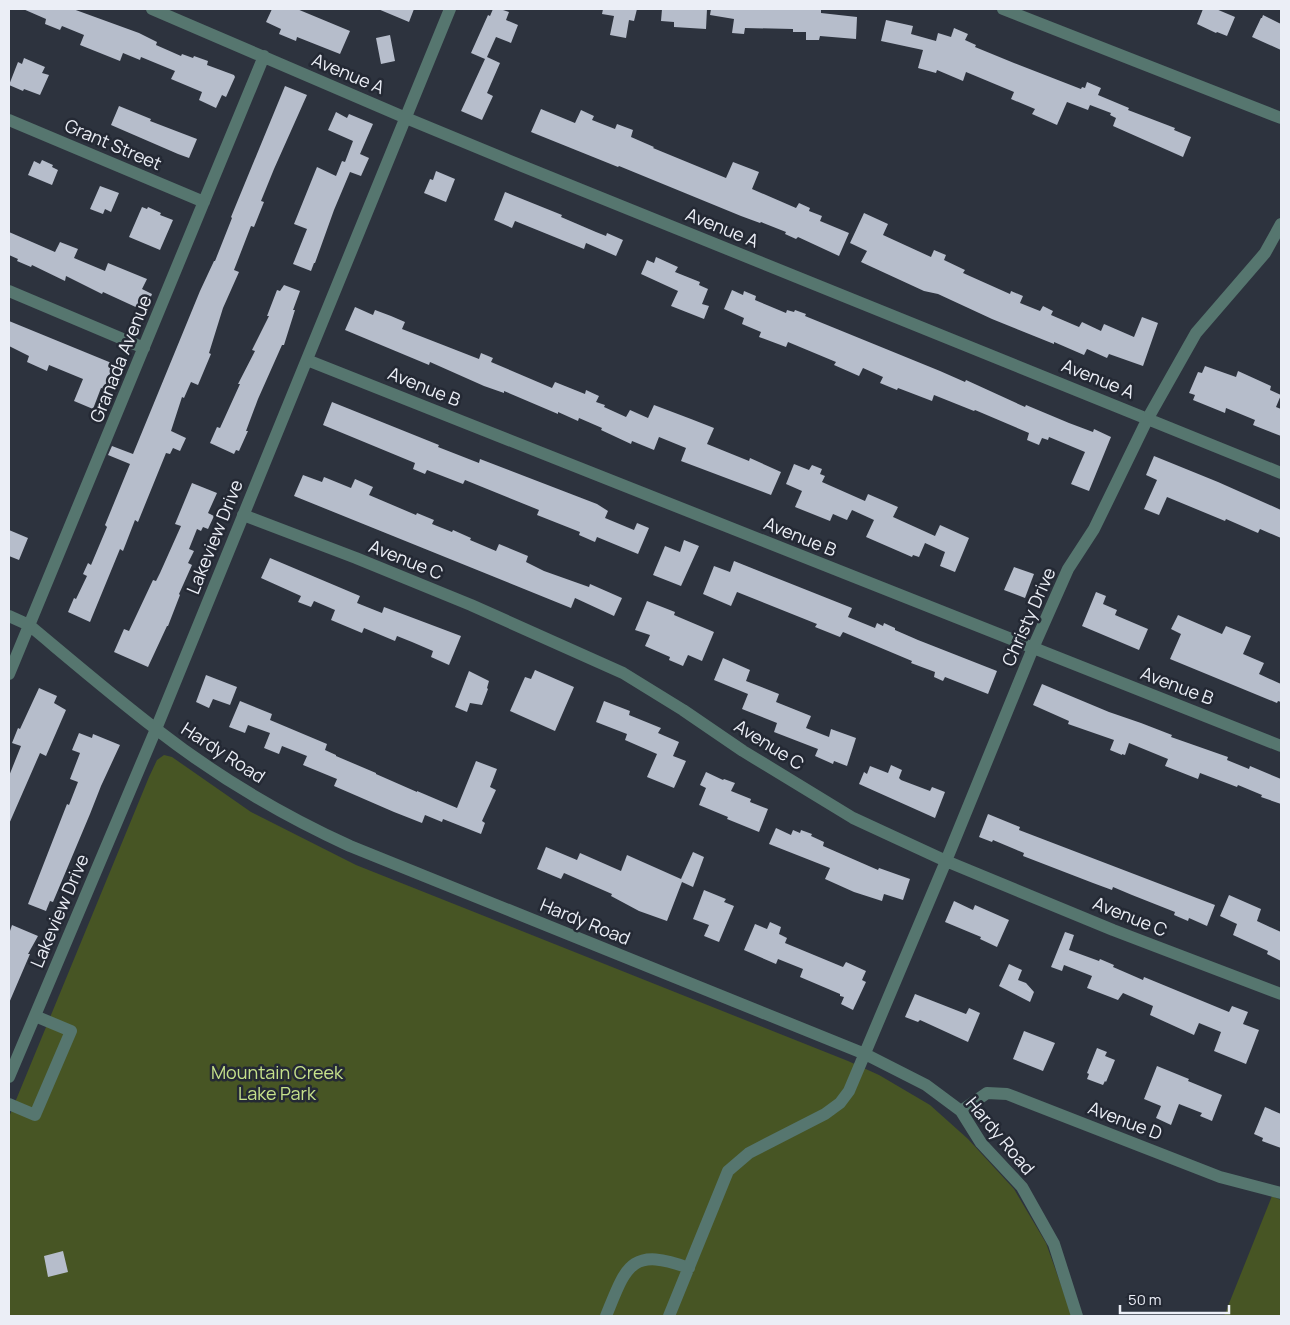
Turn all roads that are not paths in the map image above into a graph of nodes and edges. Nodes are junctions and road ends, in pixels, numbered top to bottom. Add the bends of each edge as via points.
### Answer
1 (152, 9) edge
2 (450, 9) edge
3 (1003, 9) edge
4 (264, 56) junction
5 (406, 118) junction
6 (1281, 118) edge
7 (9, 120) edge
8 (204, 202) junction
9 (1281, 224) edge
10 (9, 291) edge
11 (144, 348) junction
12 (307, 360) junction
13 (1148, 418) junction
14 (1281, 473) edge
15 (243, 515) junction
16 (9, 616) edge
17 (29, 626) junction
18 (1033, 648) junction
19 (9, 674) edge
20 (156, 729) junction
21 (1281, 746) edge
22 (946, 861) junction
23 (1281, 994) edge
24 (35, 1016) junction
25 (865, 1054) junction
26 (9, 1077) edge
27 (9, 1104) edge
28 (961, 1111) junction
29 (1281, 1193) edge
30 (689, 1268) junction
31 (606, 1316) edge
32 (669, 1316) edge
33 (1077, 1316) edge

1 - 4 street, Avenue A
2 - 5 street, Lakeview Drive
3 - 6 street
4 - 5 street, Avenue A
4 - 8 street, Granada Avenue
5 - 12 street, Lakeview Drive
5 - 13 street, Avenue A
7 - 8 street, Grant Street
8 - 11 street, Granada Avenue
9 - 13 street, Christy Drive via 1265,253 1196,333
10 - 11 street
11 - 17 street, Granada Avenue
12 - 15 street, Lakeview Drive
12 - 18 street, Avenue B
13 - 14 street, Avenue A
13 - 18 street, Christy Drive via 1094,529 1068,569
15 - 20 street, Lakeview Drive
15 - 22 street, Avenue C via 356,558 623,673 853,818
16 - 17 street, Hardy Road
17 - 19 street, Granada Avenue
17 - 20 street, Hardy Road
18 - 21 street, Avenue B
18 - 22 street, Christy Drive
20 - 24 street, Lakeview Drive
20 - 25 street, Hardy Road via 226,779 313,829
22 - 23 street, Avenue C via 1113,930
22 - 25 street, Christy Drive
24 - 26 street, Lakeview Drive
24 - 27 street via 71,1031 35,1115
25 - 28 street, Hardy Road via 926,1085
25 - 30 street, Christy Drive via 849,1091 840,1103 749,1153 728,1171
28 - 29 street, Avenue D via 987,1093 1007,1094 1220,1176
28 - 33 street, Hardy Road via 981,1143 1022,1187 1054,1244
30 - 31 street via 652,1258 634,1262 621,1278
30 - 32 street, Christy Drive

